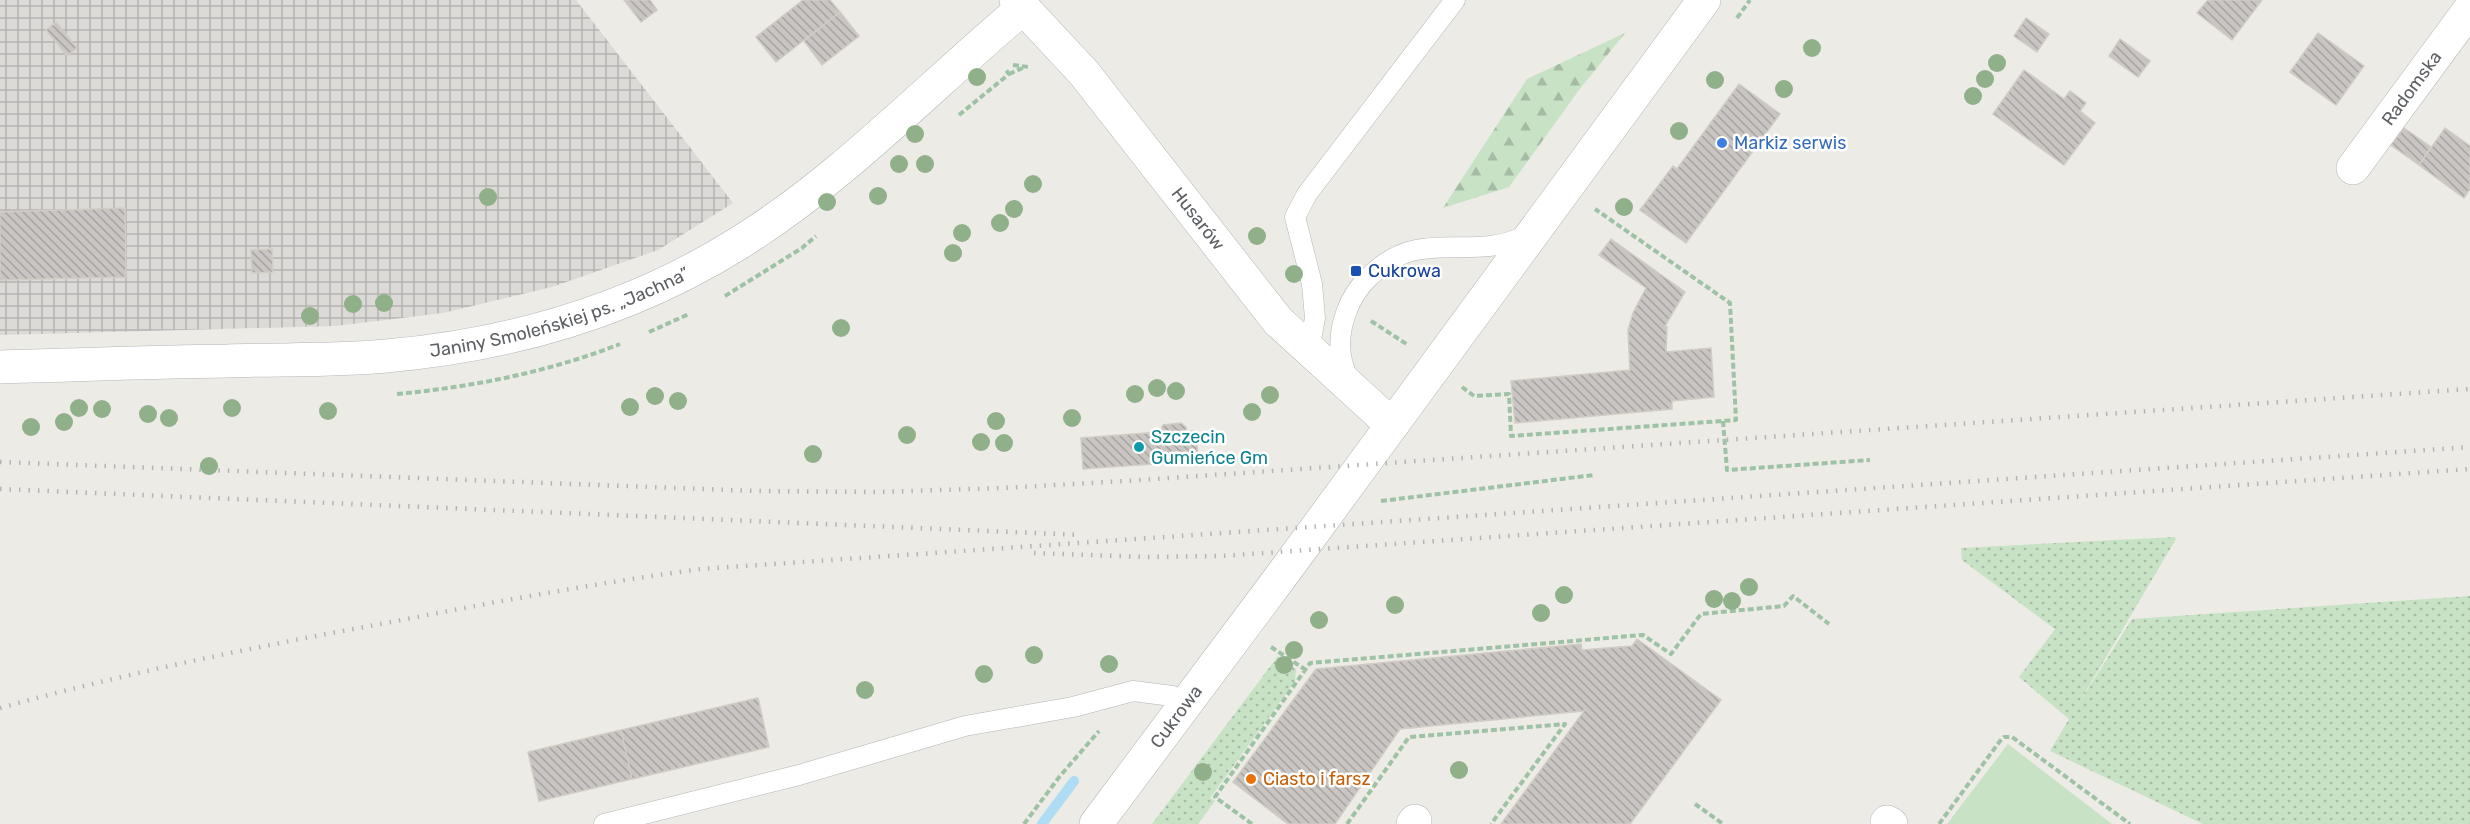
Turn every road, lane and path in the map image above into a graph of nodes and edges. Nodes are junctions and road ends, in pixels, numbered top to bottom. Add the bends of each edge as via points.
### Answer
1 (1455, 0) edge
2 (1704, 0) edge
3 (1750, 0) edge
4 (1024, 3) edge
5 (2470, 9) edge
6 (1736, 19) dead end
7 (984, 41) junction
8 (955, 119) dead end
9 (2353, 168) dead end
10 (1564, 189) junction
11 (1604, 201) dead end
12 (1597, 210) junction
13 (1590, 219) dead end
14 (1532, 232) junction
15 (820, 233) dead end
16 (724, 296) dead end
17 (692, 312) dead end
18 (642, 335) dead end
19 (622, 343) dead end
20 (1308, 350) junction
21 (0, 367) edge
22 (1469, 377) dead end
23 (1355, 392) junction
24 (388, 394) dead end
25 (1723, 422) junction
26 (1392, 425) junction
27 (1870, 460) dead end
28 (1594, 475) dead end
29 (1380, 501) dead end
30 (1829, 624) dead end
31 (1270, 646) dead end
32 (1306, 670) junction
33 (1133, 691) junction
34 (1187, 703) junction
35 (1695, 804) dead end
36 (604, 824) edge
37 (1024, 824) edge
38 (1096, 824) edge
39 (1252, 824) edge
40 (1347, 824) edge
41 (1491, 824) edge
42 (1723, 824) edge
43 (1939, 824) edge
44 (2130, 824) edge

1 - 20 lane via 1307,194 1295,218 1312,284 1315,318
2 - 10 street, Cukrowa
3 - 6 path
4 - 7 street, Janiny Smoleńskiej ps. „Jachna”
4 - 20 street, Husarów via 1084,73 1270,310
5 - 9 street, Radomska
7 - 8 path via 1009,74
7 - 21 street, Janiny Smoleńskiej ps. „Jachna” via 840,168 761,228 677,277 584,317 503,340 386,356
10 - 12 path
10 - 14 street, Cukrowa
11 - 12 path
12 - 13 path
12 - 25 path via 1730,303 1736,420
14 - 23 lane via 1492,247 1415,249 1398,254 1376,270 1351,299 1341,327 1341,358
14 - 26 street, Cukrowa
15 - 16 path
17 - 18 path
19 - 24 path via 524,374 441,390
20 - 23 street, Husarów
22 - 25 path via 1462,387 1474,396 1509,394 1511,436
23 - 26 street, Husarów
25 - 27 path via 1727,470
26 - 34 street, Cukrowa
28 - 29 path
30 - 32 path via 1793,596 1784,606 1701,614 1671,654 1643,635 1310,663
31 - 32 path
32 - 39 path via 1215,796
33 - 34 lane via 1172,696
33 - 36 lane via 1073,707 965,726 799,775
33 - 37 path
34 - 38 street, Cukrowa
35 - 42 path
40 - 41 path via 1409,737 1565,724
43 - 44 path via 2000,741 2012,737

